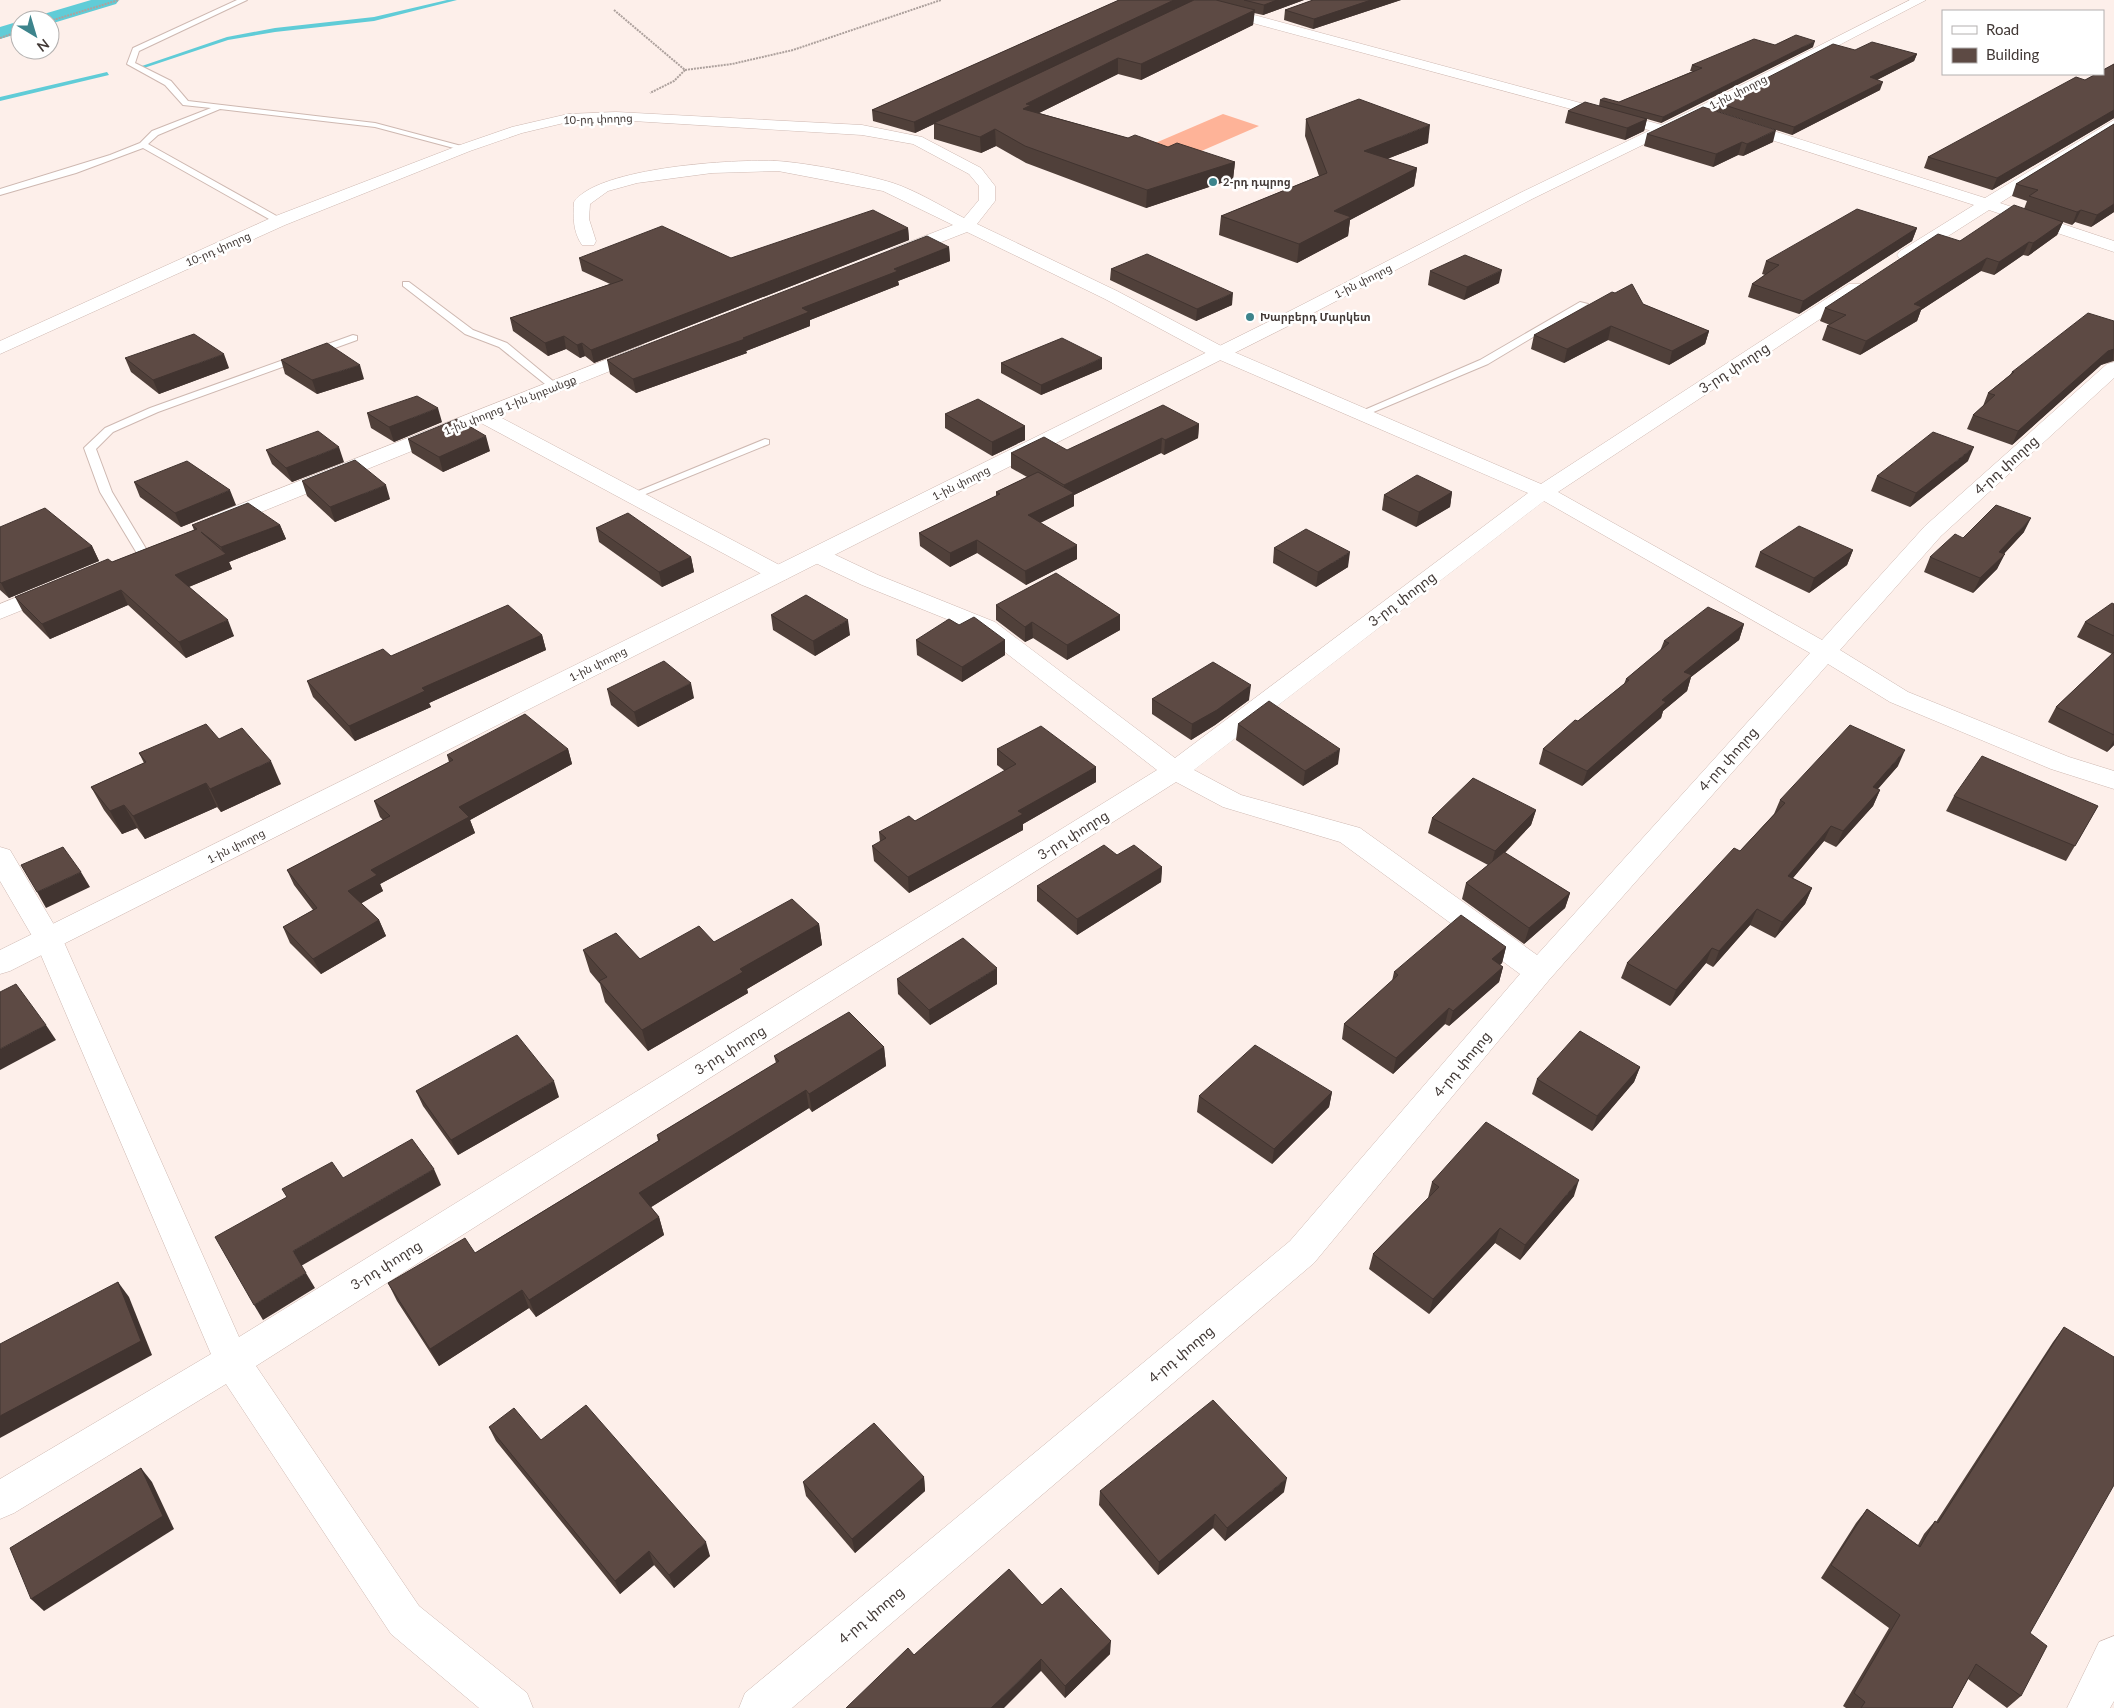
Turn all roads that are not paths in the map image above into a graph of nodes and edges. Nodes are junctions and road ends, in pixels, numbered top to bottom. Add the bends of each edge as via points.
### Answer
1 (243, 0) edge
2 (1920, 0) edge
3 (1204, 2) edge
4 (1281, 15) dead end
5 (1264, 22) junction
6 (217, 108) junction
7 (1715, 117) junction
8 (2114, 124) edge
9 (1661, 129) junction
10 (934, 132) edge
11 (917, 140) junction
12 (142, 145) junction
13 (465, 148) junction
14 (0, 192) edge
15 (1985, 203) junction
16 (279, 221) junction
17 (966, 226) junction
18 (588, 242) dead end
19 (2114, 247) edge
20 (884, 258) edge
21 (1893, 263) edge
22 (1868, 280) edge
23 (406, 284) dead end
24 (1583, 304) dead end
25 (353, 338) dead end
26 (664, 343) edge
27 (0, 348) edge
28 (1220, 353) junction
29 (2114, 368) edge
30 (554, 386) junction
31 (1360, 414) junction
32 (483, 416) junction
33 (765, 442) dead end
34 (1543, 492) junction
35 (632, 496) junction
36 (207, 526) edge
37 (143, 552) edge
38 (817, 555) junction
39 (779, 574) junction
40 (71, 582) edge
41 (0, 612) edge
42 (1824, 651) junction
43 (1175, 771) junction
44 (2114, 780) edge
45 (0, 857) edge
46 (49, 940) junction
47 (0, 963) edge
48 (1539, 972) junction
49 (232, 1362) junction
50 (0, 1500) edge
51 (2114, 1657) edge
52 (512, 1708) edge
53 (760, 1708) edge
54 (2088, 1708) edge

1 - 6 lane via 136,50 131,64 168,83 186,103
2 - 7 street, 1-ին փողոց
3 - 5 street
4 - 5 street
5 - 9 street
6 - 12 lane via 155,133
6 - 13 lane via 375,125
7 - 9 street, 1-ին փողոց
7 - 15 street
8 - 15 street
9 - 28 street, 1-ին փողոց
10 - 11 street
11 - 13 street, 10-րդ փողոց via 862,130 616,116 568,118 517,130
11 - 17 street, 10-րդ փողոց via 974,171 987,186 987,201
12 - 14 lane via 61,175 25,182
12 - 16 lane
13 - 16 street, 10-րդ փողոց
15 - 19 street
15 - 21 street
16 - 27 street, 10-րդ փողոց
17 - 18 street via 888,187 778,166 712,168 635,178 602,188 582,202 581,218
17 - 20 street
17 - 28 street via 1111,294
22 - 34 street, 3-րդ փողոց
23 - 30 lane via 469,332 503,345
24 - 31 lane via 1484,362
25 - 37 lane via 154,410 109,430 90,448 106,492
26 - 30 street, 1-ին փողոց 1-ին նրբանցք
28 - 31 street
28 - 38 street, 1-ին փողոց
29 - 42 street, 4-րդ փողոց via 1933,531
30 - 32 street, 1-ին փողոց 1-ին նրբանցք
31 - 34 street
32 - 35 street
32 - 36 street, 1-ին փողոց 1-ին նրբանցք
33 - 35 lane
34 - 42 street
34 - 43 street, 3-րդ փողոց
35 - 39 street
38 - 39 street, 1-ին փողոց
38 - 43 street via 987,627
39 - 46 street, 1-ին փողոց
40 - 41 street
42 - 44 street via 1899,697 2060,763
42 - 48 street, 4-րդ փողոց
43 - 48 street via 1232,801 1350,835
43 - 49 street, 3-րդ փողոց
45 - 46 street
46 - 47 street, 1-ին փողոց
46 - 49 street
48 - 53 street, 4-րդ փողոց via 1302,1252
49 - 50 street, 3-րդ փողոց
49 - 52 street via 405,1620
51 - 54 street

